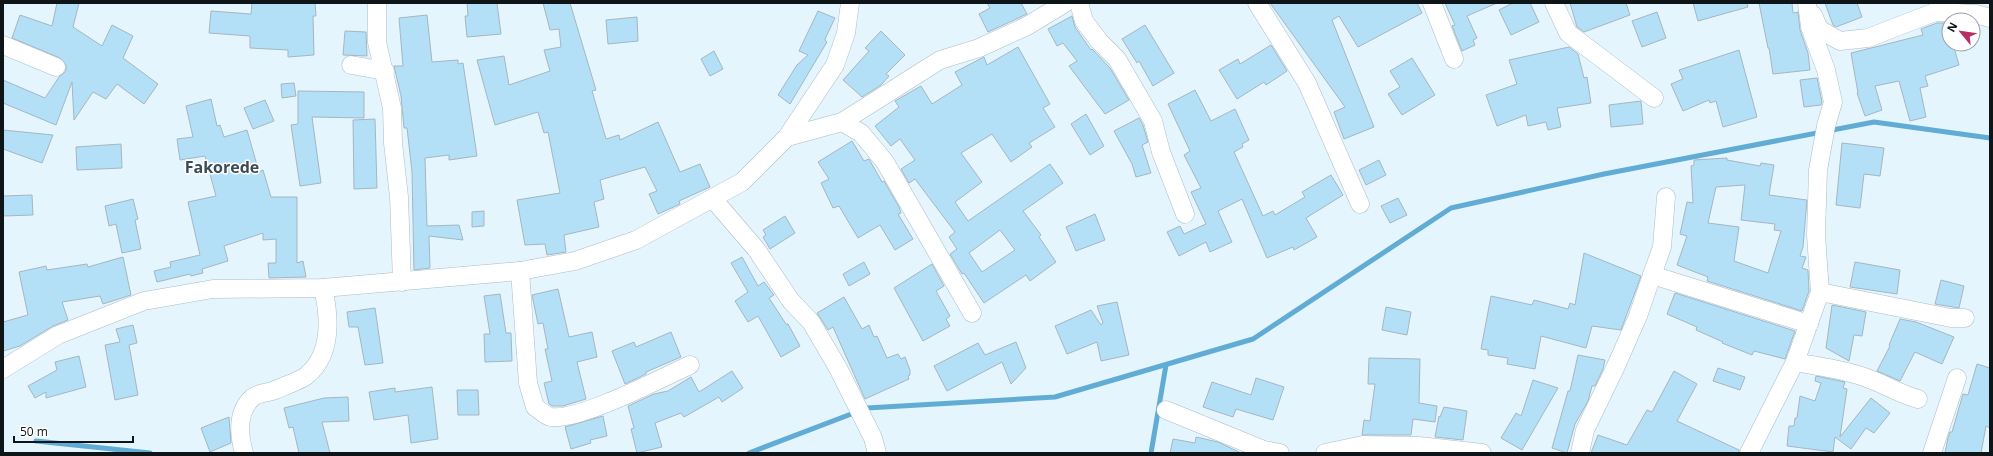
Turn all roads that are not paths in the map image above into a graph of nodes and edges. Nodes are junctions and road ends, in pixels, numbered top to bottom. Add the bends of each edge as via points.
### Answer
1 (378, 3) edge
2 (850, 3) edge
3 (1065, 3) edge
4 (1079, 3) edge
5 (1257, 3) edge
6 (1432, 3) edge
7 (1554, 3) edge
8 (1808, 3) edge
9 (1990, 18) edge
10 (3, 45) edge
11 (1454, 59) dead end
12 (351, 65) dead end
13 (56, 67) dead end
14 (385, 71) junction
15 (1654, 98) dead end
16 (842, 122) junction
17 (787, 136) junction
18 (1666, 197) dead end
19 (713, 199) junction
20 (1360, 204) dead end
21 (1185, 214) dead end
22 (520, 271) junction
23 (1652, 275) junction
24 (402, 282) junction
25 (323, 288) junction
26 (1820, 292) junction
27 (972, 313) dead end
28 (1965, 318) dead end
29 (1810, 324) junction
30 (1795, 362) junction
31 (690, 364) dead end
32 (3, 369) edge
33 (1957, 378) dead end
34 (1918, 399) dead end
35 (1166, 410) dead end
36 (1269, 452) edge
37 (244, 453) edge
38 (877, 453) edge
39 (1325, 453) edge
40 (1482, 453) edge
41 (1580, 453) edge
42 (1749, 453) edge
43 (1932, 453) edge

1 - 14 street via 377,42
2 - 17 street via 846,33 835,65
3 - 16 street via 1027,26 979,48 940,60
4 - 21 street via 1084,21 1117,59 1153,121 1161,152
5 - 20 street via 1307,83
6 - 11 street
7 - 15 street via 1568,33
8 - 9 street via 1819,29 1840,41 1868,38 1935,12 1976,14
8 - 26 street via 1810,27 1826,70 1833,102 1818,170 1816,235
10 - 13 street
12 - 14 street
14 - 24 street via 392,108
16 - 17 street
16 - 27 street via 861,133 885,162
17 - 19 street via 742,182
18 - 23 street via 1662,247
19 - 22 street via 636,240 575,260
19 - 38 street via 756,249 790,301 811,322 874,438
22 - 24 street
22 - 31 street via 528,383 535,407 549,417 562,417 586,411
23 - 29 street
23 - 41 street via 1638,316 1585,430
24 - 25 street
25 - 32 street via 213,289 144,301 58,335
25 - 37 street via 328,308 328,330 321,358 305,377 253,397 244,410 240,426
26 - 28 street via 1951,318
26 - 29 street
29 - 30 street
30 - 34 street via 1850,372
30 - 42 street
33 - 43 street
35 - 36 street
39 - 40 street via 1363,445 1419,446

